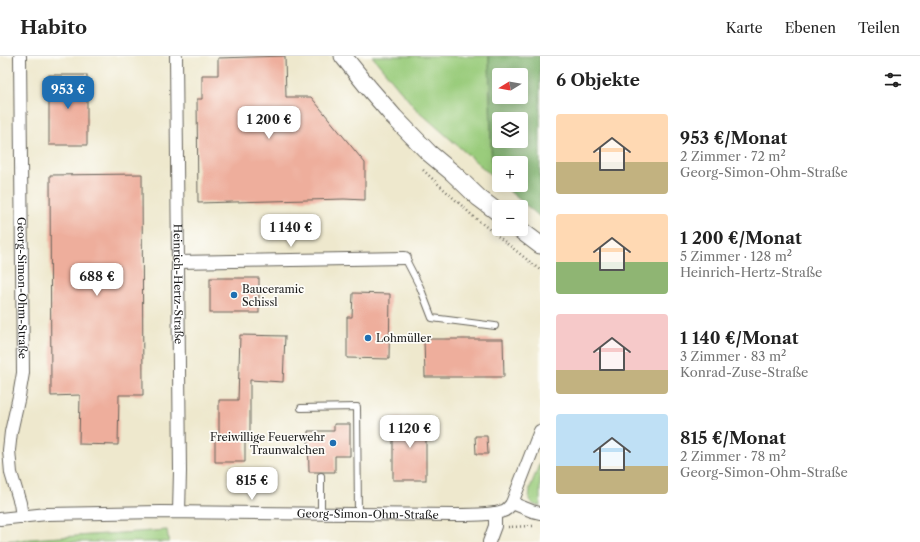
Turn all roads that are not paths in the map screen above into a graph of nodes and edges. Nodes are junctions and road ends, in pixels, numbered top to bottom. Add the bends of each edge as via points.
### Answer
1 (20, 56) edge
2 (176, 56) edge
3 (343, 56) edge
4 (492, 208) edge
5 (528, 236) edge
6 (540, 245) edge
7 (405, 258) joint
8 (178, 262) junction
9 (495, 326) dead end
10 (300, 408) dead end
11 (540, 431) edge
12 (321, 476) dead end
13 (512, 503) junction
14 (179, 512) junction
15 (495, 513) junction
16 (540, 513) edge
17 (321, 514) junction
18 (358, 514) junction
19 (22, 517) junction
20 (0, 519) edge
21 (489, 542) edge

1 - 19 street, Georg-Simon-Ohm-Straße via 23,373 9,450 11,473
2 - 8 street, Heinrich-Hertz-Straße
3 - 4 street via 429,153
5 - 6 street
7 - 8 street
7 - 9 lane via 432,318
8 - 14 street, Heinrich-Hertz-Straße
10 - 18 lane via 357,407
11 - 13 street
12 - 17 lane
13 - 15 street, Georg-Simon-Ohm-Straße via 503,512
13 - 16 street
14 - 17 street, Georg-Simon-Ohm-Straße
14 - 19 street, Georg-Simon-Ohm-Straße via 47,514
15 - 18 street, Georg-Simon-Ohm-Straße
15 - 21 street via 495,526
17 - 18 street, Georg-Simon-Ohm-Straße
19 - 20 street, Georg-Simon-Ohm-Straße

